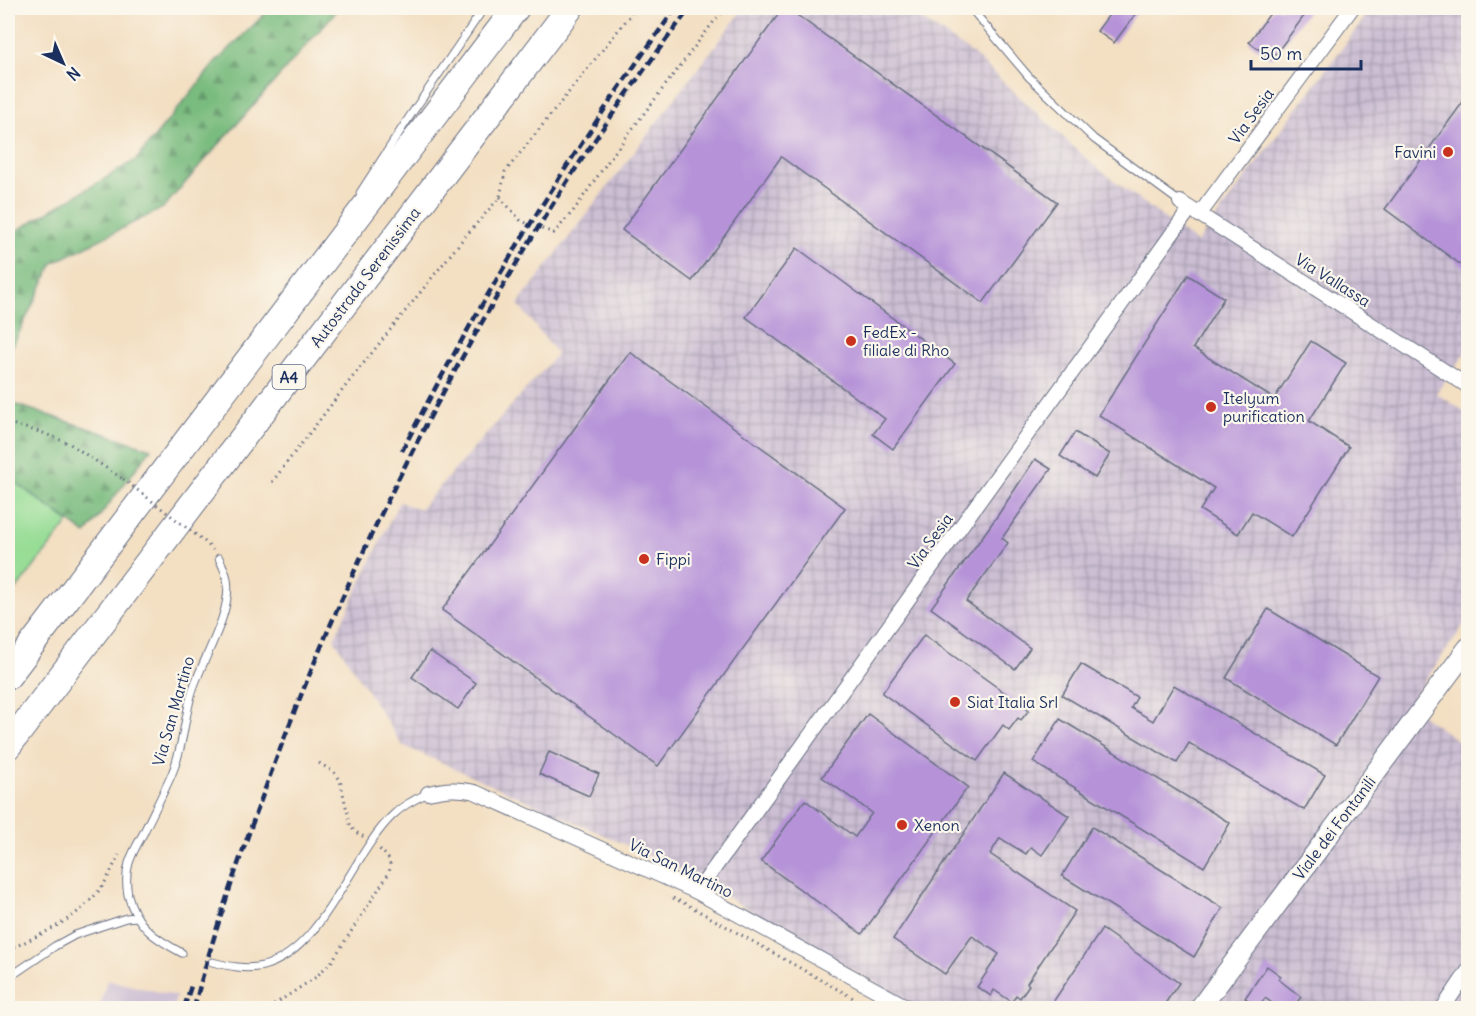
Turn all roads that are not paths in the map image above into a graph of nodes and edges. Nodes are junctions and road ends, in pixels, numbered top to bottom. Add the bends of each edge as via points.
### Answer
1 (484, 8) edge
2 (516, 8) edge
3 (570, 8) edge
4 (969, 8) edge
5 (1352, 8) edge
6 (359, 195) dead end
7 (1190, 208) junction
8 (333, 235) dead end
9 (282, 314) junction
10 (1468, 386) edge
11 (219, 558) dead end
12 (1468, 648) edge
13 (8, 676) edge
14 (8, 746) edge
15 (428, 793) joint
16 (697, 892) junction
17 (137, 917) junction
18 (182, 952) dead end
19 (212, 962) dead end
20 (1468, 972) edge
21 (8, 978) edge
22 (909, 1008) edge
23 (1200, 1008) edge
24 (1443, 1008) edge

1 - 6 lane
2 - 9 highway, A4
3 - 14 highway, Autostrada Serenissima / A4
4 - 7 lane via 1029,77 1094,139
5 - 7 street, Via Sesia
7 - 10 street, Via Vallassa
7 - 16 street, Via Sesia
8 - 9 lane
9 - 13 highway, A4
11 - 17 lane, Via San Martino via 228,590 220,626 192,691 172,775 126,876 132,910
12 - 23 main road, Viale dei Fontanili
15 - 16 street, Via San Martino via 449,789 476,792
15 - 19 lane via 406,803 379,829 300,945 262,966 235,967
16 - 22 street, Via San Martino
17 - 18 lane, Via San Martino via 162,942
17 - 21 lane via 75,935
20 - 24 street

